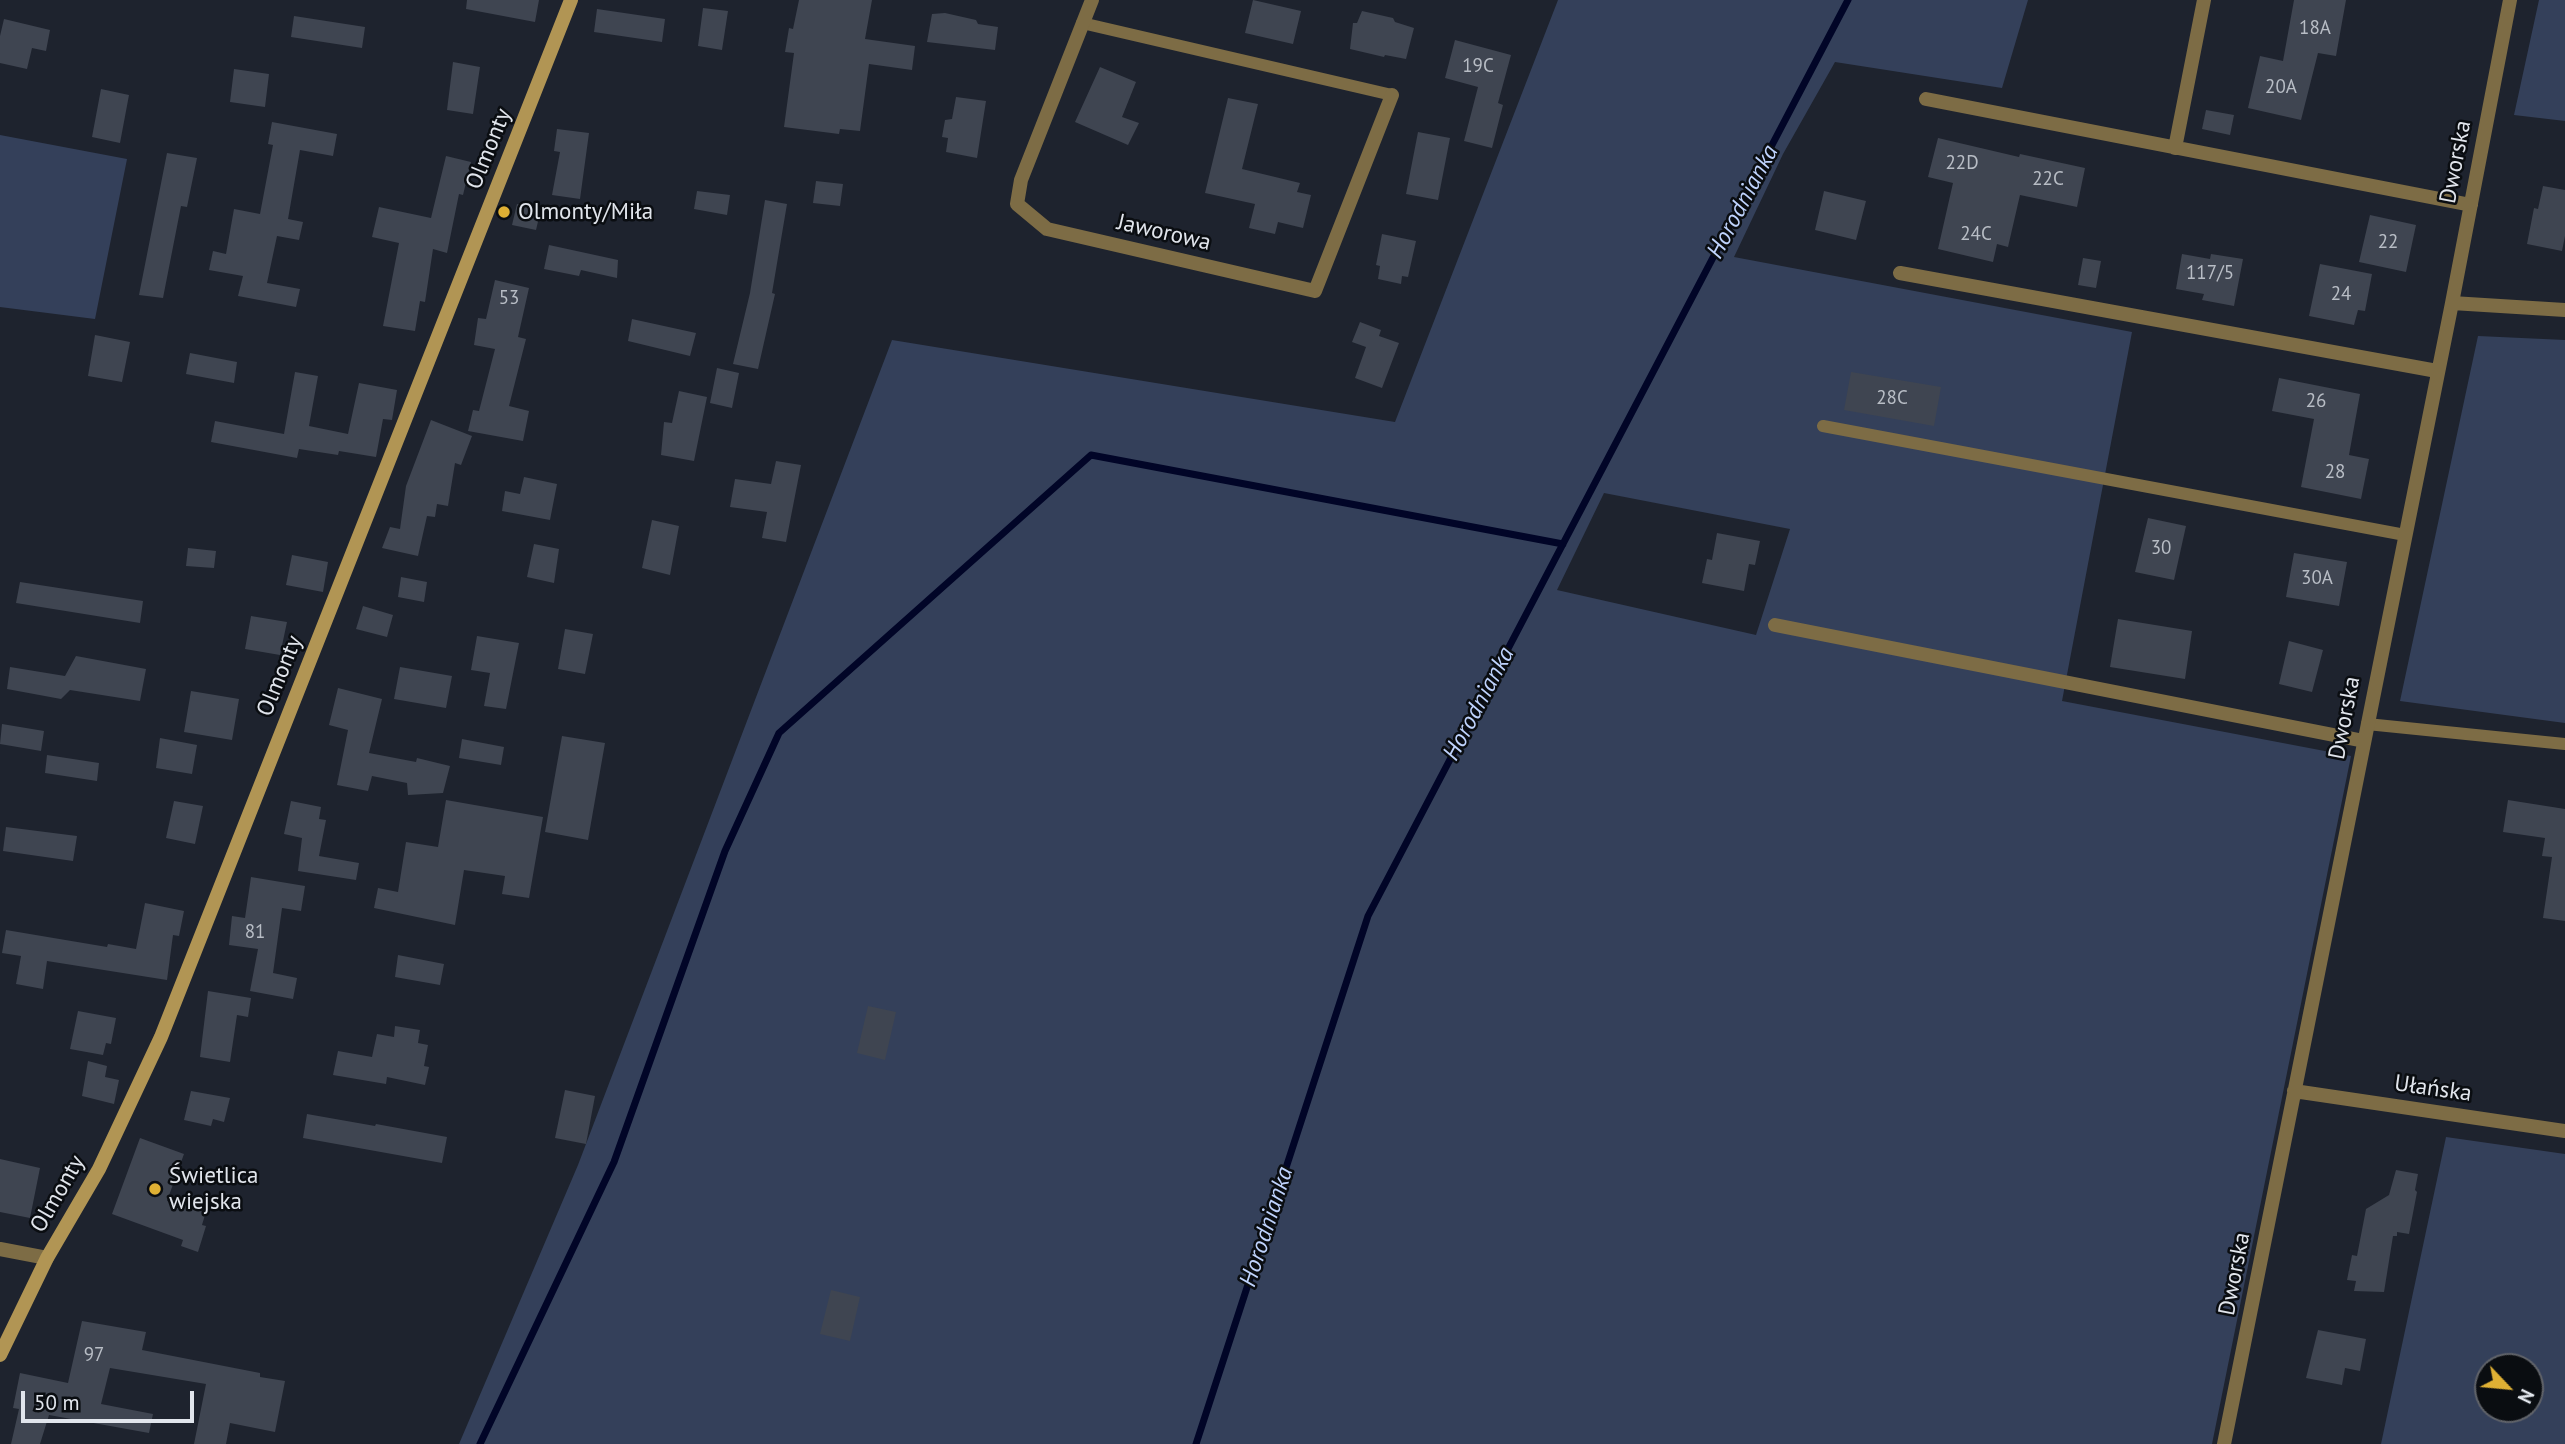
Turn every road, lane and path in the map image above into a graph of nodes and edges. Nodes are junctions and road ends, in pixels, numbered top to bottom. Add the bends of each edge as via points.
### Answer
1 (571, 0) edge
2 (1092, 0) edge
3 (2204, 0) edge
4 (2510, 0) edge
5 (1082, 23) junction
6 (1392, 95) joint
7 (1926, 99) dead end
8 (2175, 148) junction
9 (2471, 205) junction
10 (1899, 273) dead end
11 (2452, 303) junction
12 (2565, 310) edge
13 (2437, 371) junction
14 (1823, 426) dead end
15 (2405, 535) junction
16 (1775, 625) dead end
17 (2367, 724) junction
18 (2364, 741) junction
19 (2565, 744) edge
20 (2294, 1091) junction
21 (2565, 1131) edge
22 (0, 1249) edge
23 (47, 1258) junction
24 (0, 1355) edge
25 (2224, 1444) edge

1 - 23 street, Olmonty via 161,1037 99,1169
2 - 5 street, Jaworowa
3 - 8 street
4 - 9 street, Dworska
5 - 6 lane
5 - 6 street, Jaworowa via 1021,180 1017,204 1047,229 1315,291
7 - 8 street
8 - 9 street
9 - 11 street, Dworska
10 - 13 street
11 - 12 street
11 - 13 street, Dworska
13 - 15 street, Dworska
14 - 15 lane
15 - 17 street, Dworska
16 - 18 street
17 - 18 street, Dworska
17 - 19 lane
18 - 20 street, Dworska
20 - 21 street, Ułańska
20 - 25 street, Dworska
22 - 23 street
23 - 24 street, Olmonty

